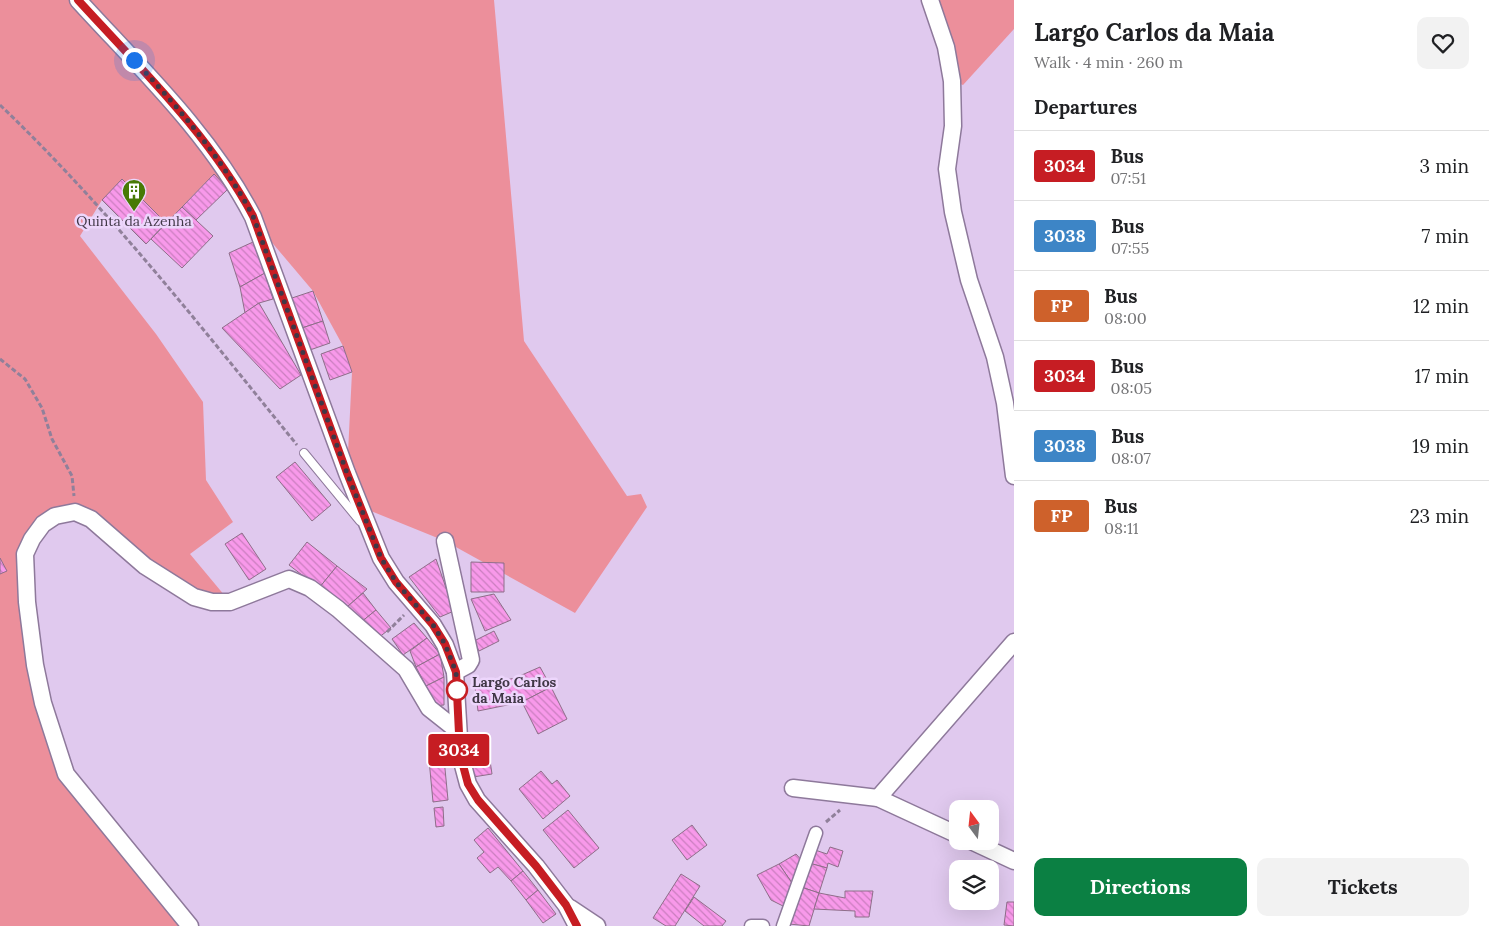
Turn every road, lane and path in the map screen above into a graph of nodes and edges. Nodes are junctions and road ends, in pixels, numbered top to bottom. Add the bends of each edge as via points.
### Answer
1 (78, 0) edge
2 (930, 0) edge
3 (0, 105) edge
4 (0, 359) edge
5 (304, 453) joint
6 (1014, 476) edge
7 (75, 512) junction
8 (371, 534) junction
9 (445, 541) dead end
10 (414, 605) junction
11 (1014, 642) edge
12 (376, 644) junction
13 (456, 672) junction
14 (458, 731) junction
15 (793, 788) dead end
16 (870, 797) junction
17 (949, 831) edge
18 (816, 833) joint
19 (990, 850) edge
20 (1014, 861) edge
21 (566, 905) junction
22 (190, 926) edge
23 (578, 926) edge
24 (597, 926) edge
25 (752, 926) edge
26 (763, 926) edge
27 (783, 926) edge

1 - 8 street via 148,75 236,184 253,216
2 - 6 street via 946,47 952,81 953,126 947,169 953,212 969,280 995,357 1005,402
3 - 5 path via 77,182
4 - 7 path via 25,379 42,408 52,439 72,476
5 - 8 lane
7 - 12 street via 91,519 145,566 194,597 230,602 289,578 310,588
7 - 22 street via 55,516 43,524 25,554 30,634 44,703 66,774
8 - 10 street via 381,558
9 - 13 street via 471,660
10 - 12 path
10 - 13 street via 445,644
11 - 16 street
12 - 14 street via 406,669 429,708
13 - 14 street
14 - 21 street via 461,763 468,784
15 - 16 street
16 - 17 street
16 - 18 path via 831,817
18 - 27 street
19 - 20 street
21 - 23 street
21 - 24 street
25 - 26 street

